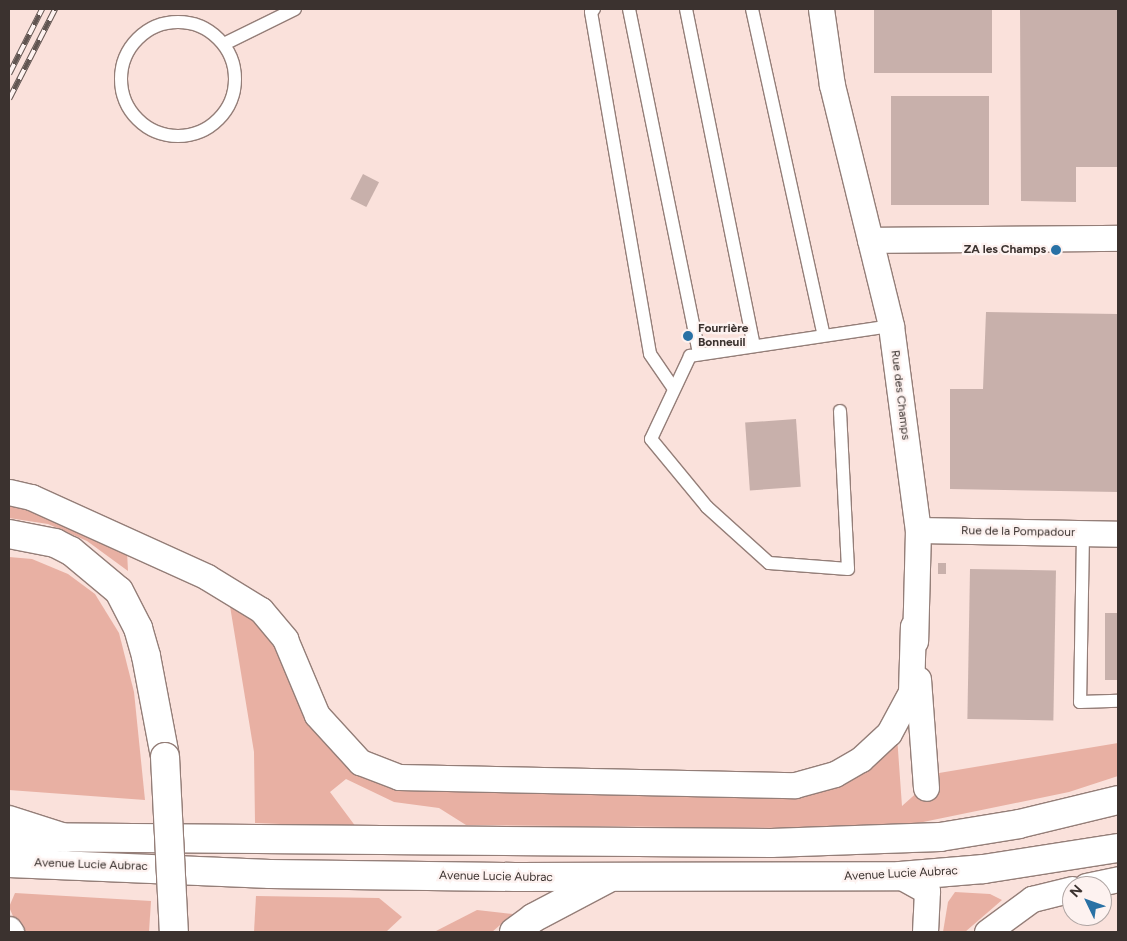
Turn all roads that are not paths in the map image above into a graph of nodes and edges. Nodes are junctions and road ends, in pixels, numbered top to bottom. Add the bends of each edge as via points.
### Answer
1 (295, 9) edge
2 (594, 9) edge
3 (629, 9) edge
4 (686, 9) edge
5 (752, 9) edge
6 (821, 9) edge
7 (224, 44) junction
8 (1118, 238) edge
9 (870, 240) junction
10 (891, 326) junction
11 (823, 333) junction
12 (754, 345) junction
13 (698, 354) junction
14 (674, 390) junction
15 (840, 411) dead end
16 (9, 492) edge
17 (918, 530) junction
18 (9, 534) edge
19 (1083, 534) junction
20 (1118, 534) edge
21 (914, 626) junction
22 (1118, 701) edge
23 (926, 788) dead end
24 (1118, 800) edge
25 (9, 820) edge
26 (9, 837) edge
27 (65, 838) junction
28 (1118, 848) edge
29 (9, 863) edge
30 (900, 876) junction
31 (607, 878) junction
32 (1062, 892) edge
33 (9, 929) edge
34 (10, 932) edge
35 (174, 932) edge
36 (514, 932) edge
37 (925, 932) edge
38 (986, 932) edge

1 - 7 lane
2 - 14 lane via 591,12 650,354
3 - 13 lane
4 - 12 lane
5 - 11 lane
6 - 9 street, Rue des Champs via 832,84
7 - 7 lane via 209,30 191,23 172,22 153,27 137,39 126,55 122,82 129,108 157,132 175,136 211,126 224,113 234,87 232,60
8 - 9 street
9 - 10 street, Rue des Champs
10 - 11 lane
10 - 17 street, Rue des Champs
11 - 12 lane
12 - 13 lane
13 - 14 lane via 690,356
14 - 15 lane via 651,439 707,507 769,563 848,569
16 - 21 street via 31,497 208,577 262,610 285,639 317,715 329,730 360,762 399,777 795,785 836,774 861,760 889,733 911,692
17 - 19 street, Rue de la Pompadour
17 - 21 street, Rue des Champs
18 - 35 main road, bridge via 49,541 71,550 119,591 146,656 165,757
19 - 20 street, Rue de la Pompadour
19 - 22 lane via 1080,702
21 - 23 street, Rue des Champs
24 - 27 main road, Avenue Lucie Aubrac via 1019,824 940,837 771,843
25 - 27 main road
26 - 27 main road, Avenue Lucie Aubrac
28 - 30 main road, Avenue Lucie Aubrac via 984,869
29 - 31 main road, Avenue Lucie Aubrac via 102,864 270,874
30 - 31 main road, Avenue Lucie Aubrac
30 - 37 street via 927,891
31 - 36 main road via 532,918
32 - 38 street via 1032,899
33 - 34 street

